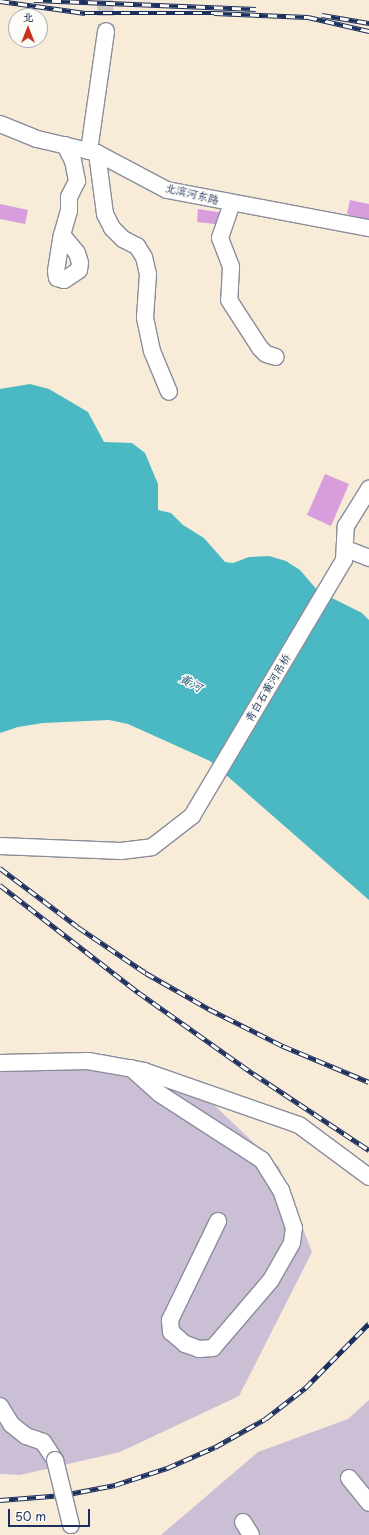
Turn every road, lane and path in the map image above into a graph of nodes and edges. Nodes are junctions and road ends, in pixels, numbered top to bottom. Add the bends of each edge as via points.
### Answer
1 (106, 31) tunnel mouth
2 (0, 124) edge
3 (65, 145) junction
4 (93, 152) junction
5 (232, 203) junction
6 (369, 228) edge
7 (62, 235) dead end
8 (276, 357) dead end
9 (169, 392) dead end
10 (369, 489) edge
11 (345, 554) junction
12 (369, 558) edge
13 (0, 846) edge
14 (0, 1063) edge
15 (130, 1068) junction
16 (369, 1177) edge
17 (218, 1221) dead end
18 (0, 1406) edge
19 (349, 1478) dead end
20 (369, 1503) edge
21 (73, 1530) edge

1 - 4 street
2 - 3 street, 北滨河东路
3 - 4 street, 北滨河东路
3 - 7 street via 73,161 77,181 69,196 69,211
4 - 5 street, 北滨河东路 via 167,190
4 - 9 street via 105,214 112,228 123,239 137,246 144,257 148,274 145,318 152,351
5 - 6 street, 北滨河东路
5 - 8 street via 220,238 231,267 229,300 260,348 266,354
10 - 11 street via 346,526
11 - 12 street
11 - 13 street, 青白石黄河吊桥 via 192,816 152,847 121,851
14 - 15 street via 88,1060
15 - 16 street via 299,1125
15 - 17 street via 160,1094 262,1160 281,1190 294,1228 292,1243 271,1280 213,1348 199,1349 185,1344 171,1332 170,1320
18 - 21 street, bridge via 12,1425 26,1436 43,1442 55,1460
19 - 20 street

